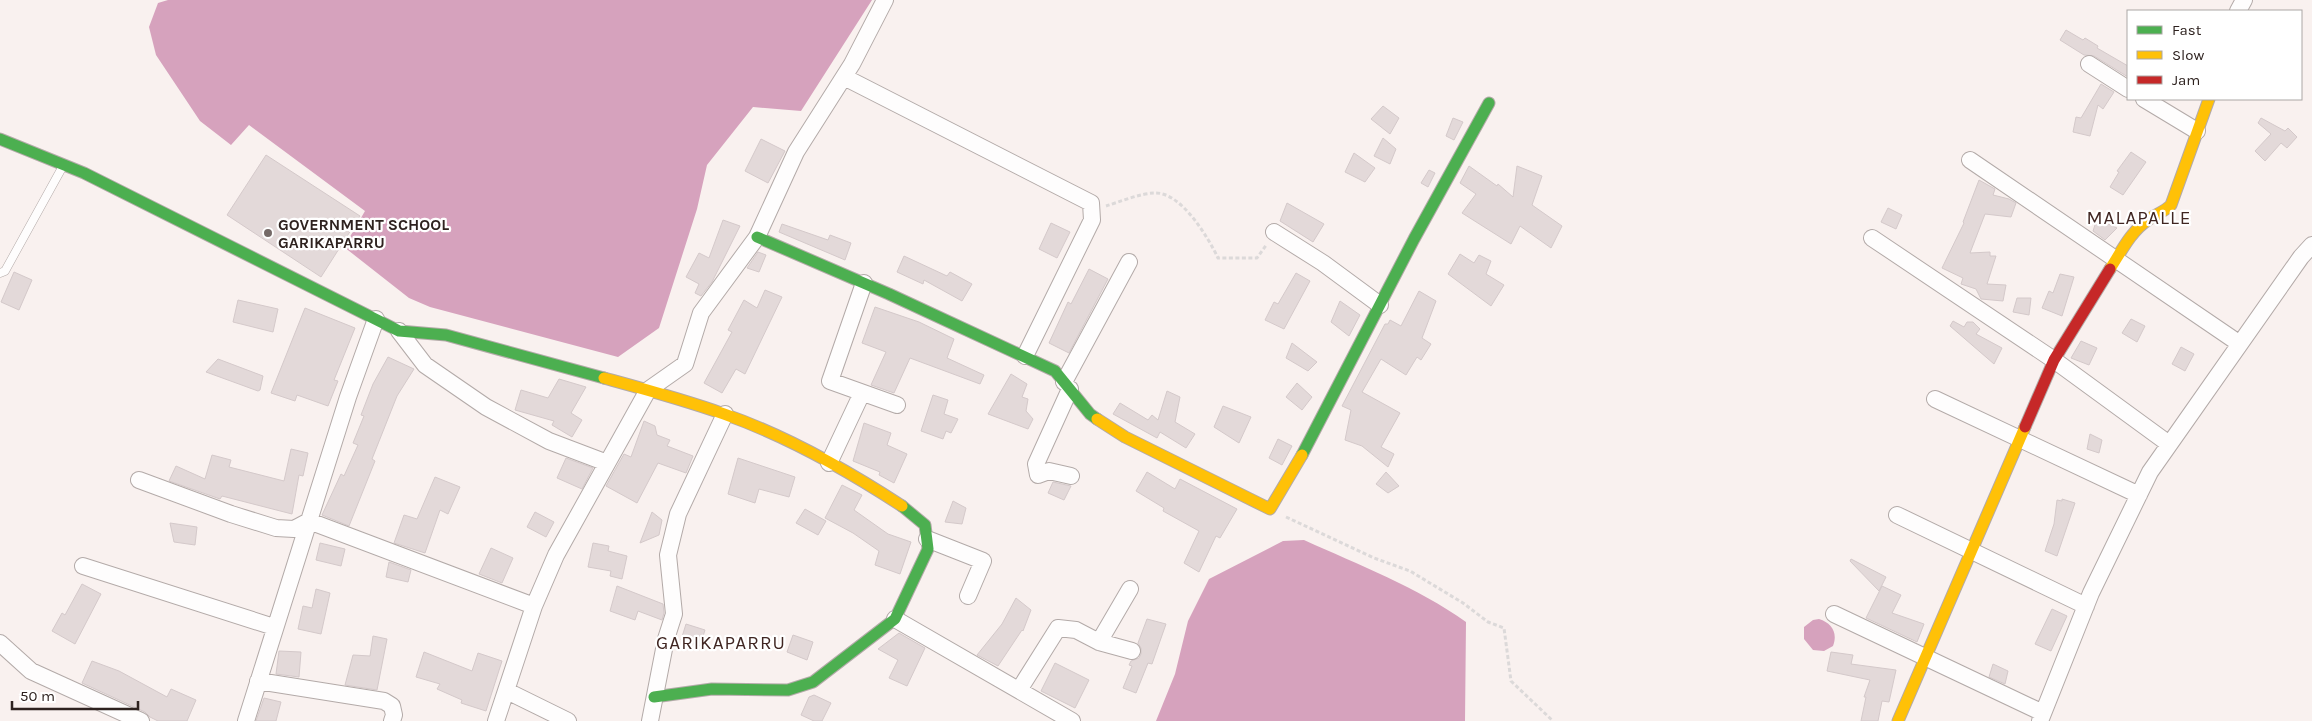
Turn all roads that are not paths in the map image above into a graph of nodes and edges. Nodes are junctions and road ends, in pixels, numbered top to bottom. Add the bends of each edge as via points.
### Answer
1 (885, 0) edge
2 (2089, 64) dead end
3 (844, 76) junction
4 (2127, 88) edge
5 (2146, 100) edge
6 (2209, 100) edge
7 (1489, 103) dead end
8 (2197, 132) junction
9 (0, 139) edge
10 (1970, 160) dead end
11 (64, 165) junction
12 (1274, 232) road end
13 (757, 237) junction
14 (1872, 238) dead end
15 (2312, 245) edge
16 (2116, 260) junction
17 (1129, 262) dead end
18 (0, 273) edge
19 (864, 283) junction
20 (1380, 304) junction
21 (376, 319) junction
22 (399, 331) junction
23 (2240, 344) junction
24 (1025, 356) junction
25 (2054, 360) junction
26 (1067, 386) junction
27 (648, 390) junction
28 (862, 393) junction
29 (1935, 398) dead end
30 (897, 406) dead end
31 (725, 414) junction
32 (2019, 439) junction
33 (2170, 444) junction
34 (829, 463) junction
35 (607, 464) junction
36 (1071, 476) dead end
37 (139, 480) dead end
38 (2139, 495) junction
39 (1897, 515) dead end
40 (309, 520) junction
41 (927, 539) junction
42 (1972, 550) junction
43 (83, 566) dead end
44 (1130, 589) dead end
45 (968, 596) dead end
46 (534, 606) junction
47 (2086, 606) junction
48 (1834, 614) dead end
49 (895, 619) junction
50 (274, 627) junction
51 (1099, 642) junction
52 (0, 643) edge
53 (1132, 651) dead end
54 (1925, 658) junction
55 (258, 681) junction
56 (507, 690) junction
57 (1019, 690) junction
58 (654, 697) junction
59 (2041, 717) edge
60 (140, 721) edge
61 (246, 721) edge
62 (392, 721) edge
63 (496, 721) edge
64 (568, 721) edge
65 (650, 721) edge
66 (1072, 721) edge
67 (1898, 721) edge

1 - 3 street
2 - 4 street
3 - 13 street via 796,152
3 - 24 street via 1091,203 1092,220
5 - 8 street
6 - 8 street
7 - 20 street
8 - 16 street via 2171,205 2165,212 2147,220 2131,236
9 - 11 street
10 - 16 street
11 - 18 lane via 5,271
11 - 21 street via 84,172
12 - 20 street
13 - 19 street
13 - 27 street via 701,313 685,364
14 - 25 street
15 - 23 street
16 - 23 street
16 - 25 street
17 - 26 street
19 - 24 street
19 - 28 street via 830,381
20 - 26 street via 1292,474 1270,508 1126,437 1090,414
21 - 22 street
21 - 40 street
22 - 27 street via 446,335
22 - 35 street via 425,365 486,407 549,442
23 - 33 street
24 - 26 street via 1055,371
25 - 32 street
25 - 33 street
26 - 36 street via 1036,464 1038,475 1049,471
27 - 31 street
27 - 35 street
28 - 30 street
28 - 34 street
29 - 32 street
31 - 34 street via 784,439
31 - 58 street via 678,514 668,555 674,614
32 - 38 street
32 - 42 street
33 - 38 street via 2150,472
34 - 41 street via 912,513 925,524
35 - 46 street via 556,555
37 - 40 street via 276,528 294,529
38 - 47 street
39 - 42 street
40 - 46 street
40 - 50 street
41 - 45 street via 983,561
41 - 49 street via 928,549
42 - 47 street
42 - 54 street
43 - 50 street
44 - 51 street
46 - 56 street
47 - 59 street
48 - 54 street
49 - 57 street
49 - 58 street via 813,682 788,690 712,689
50 - 55 street
51 - 53 street
51 - 57 street via 1076,630 1058,628
52 - 60 street via 31,671
54 - 59 street
54 - 67 street
55 - 61 street
55 - 62 street via 384,701 392,706
56 - 63 street
56 - 64 street
57 - 66 street
58 - 65 street

